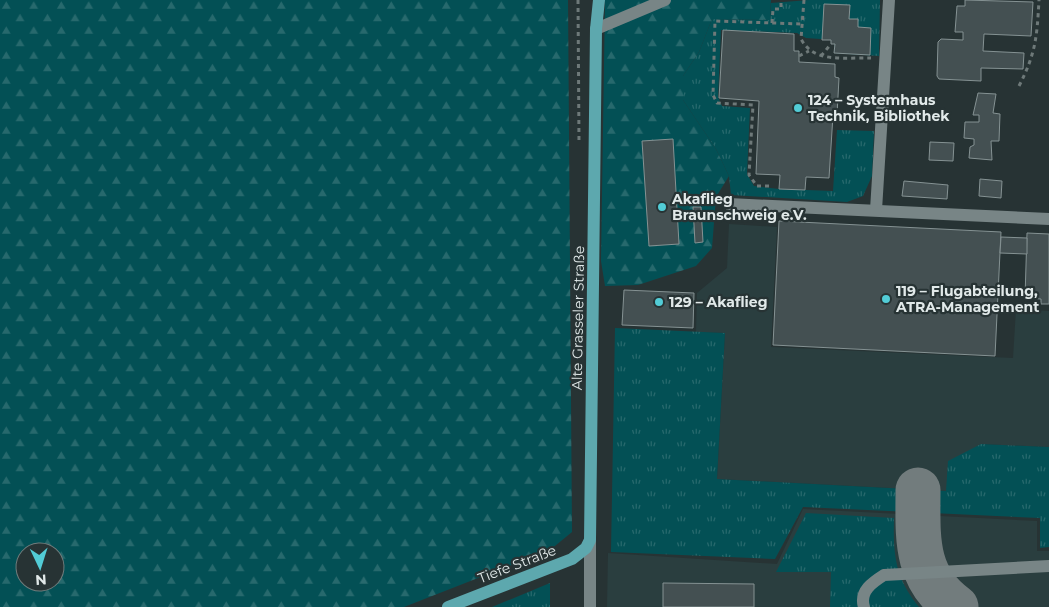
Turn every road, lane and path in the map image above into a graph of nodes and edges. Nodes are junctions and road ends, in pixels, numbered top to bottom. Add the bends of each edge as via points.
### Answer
1 (592, 0) edge
2 (599, 0) edge
3 (665, 0) edge
4 (781, 0) edge
5 (804, 0) edge
6 (889, 0) edge
7 (1039, 0) edge
8 (772, 23) junction
9 (802, 24) junction
10 (596, 29) junction
11 (831, 44) dead end
12 (809, 51) junction
13 (799, 56) dead end
14 (820, 56) junction
15 (886, 59) junction
16 (1019, 86) dead end
17 (769, 186) dead end
18 (729, 204) dead end
19 (876, 210) junction
20 (1049, 219) edge
21 (590, 540) junction
22 (1049, 566) edge
23 (448, 607) edge
24 (590, 607) edge
25 (864, 607) edge

1 - 10 main road, Alte Grasseler Straße
2 - 10 main road, Alte Grasseler Straße
3 - 10 street
4 - 8 path via 781,9 772,9
5 - 9 path
6 - 15 street
7 - 16 path via 1037,43 1032,62
8 - 9 path
8 - 17 path via 715,22 713,95 716,103 753,105 749,175 757,186
9 - 12 path via 801,39
10 - 21 main road, Alte Grasseler Straße
11 - 14 path
12 - 13 path
12 - 14 path
14 - 15 path
15 - 19 street
18 - 19 street
19 - 20 street
21 - 23 main road, Tiefe Straße via 586,548 572,559
21 - 24 street, Alte Grasseler Straße
22 - 25 street via 884,575 868,585 862,602

